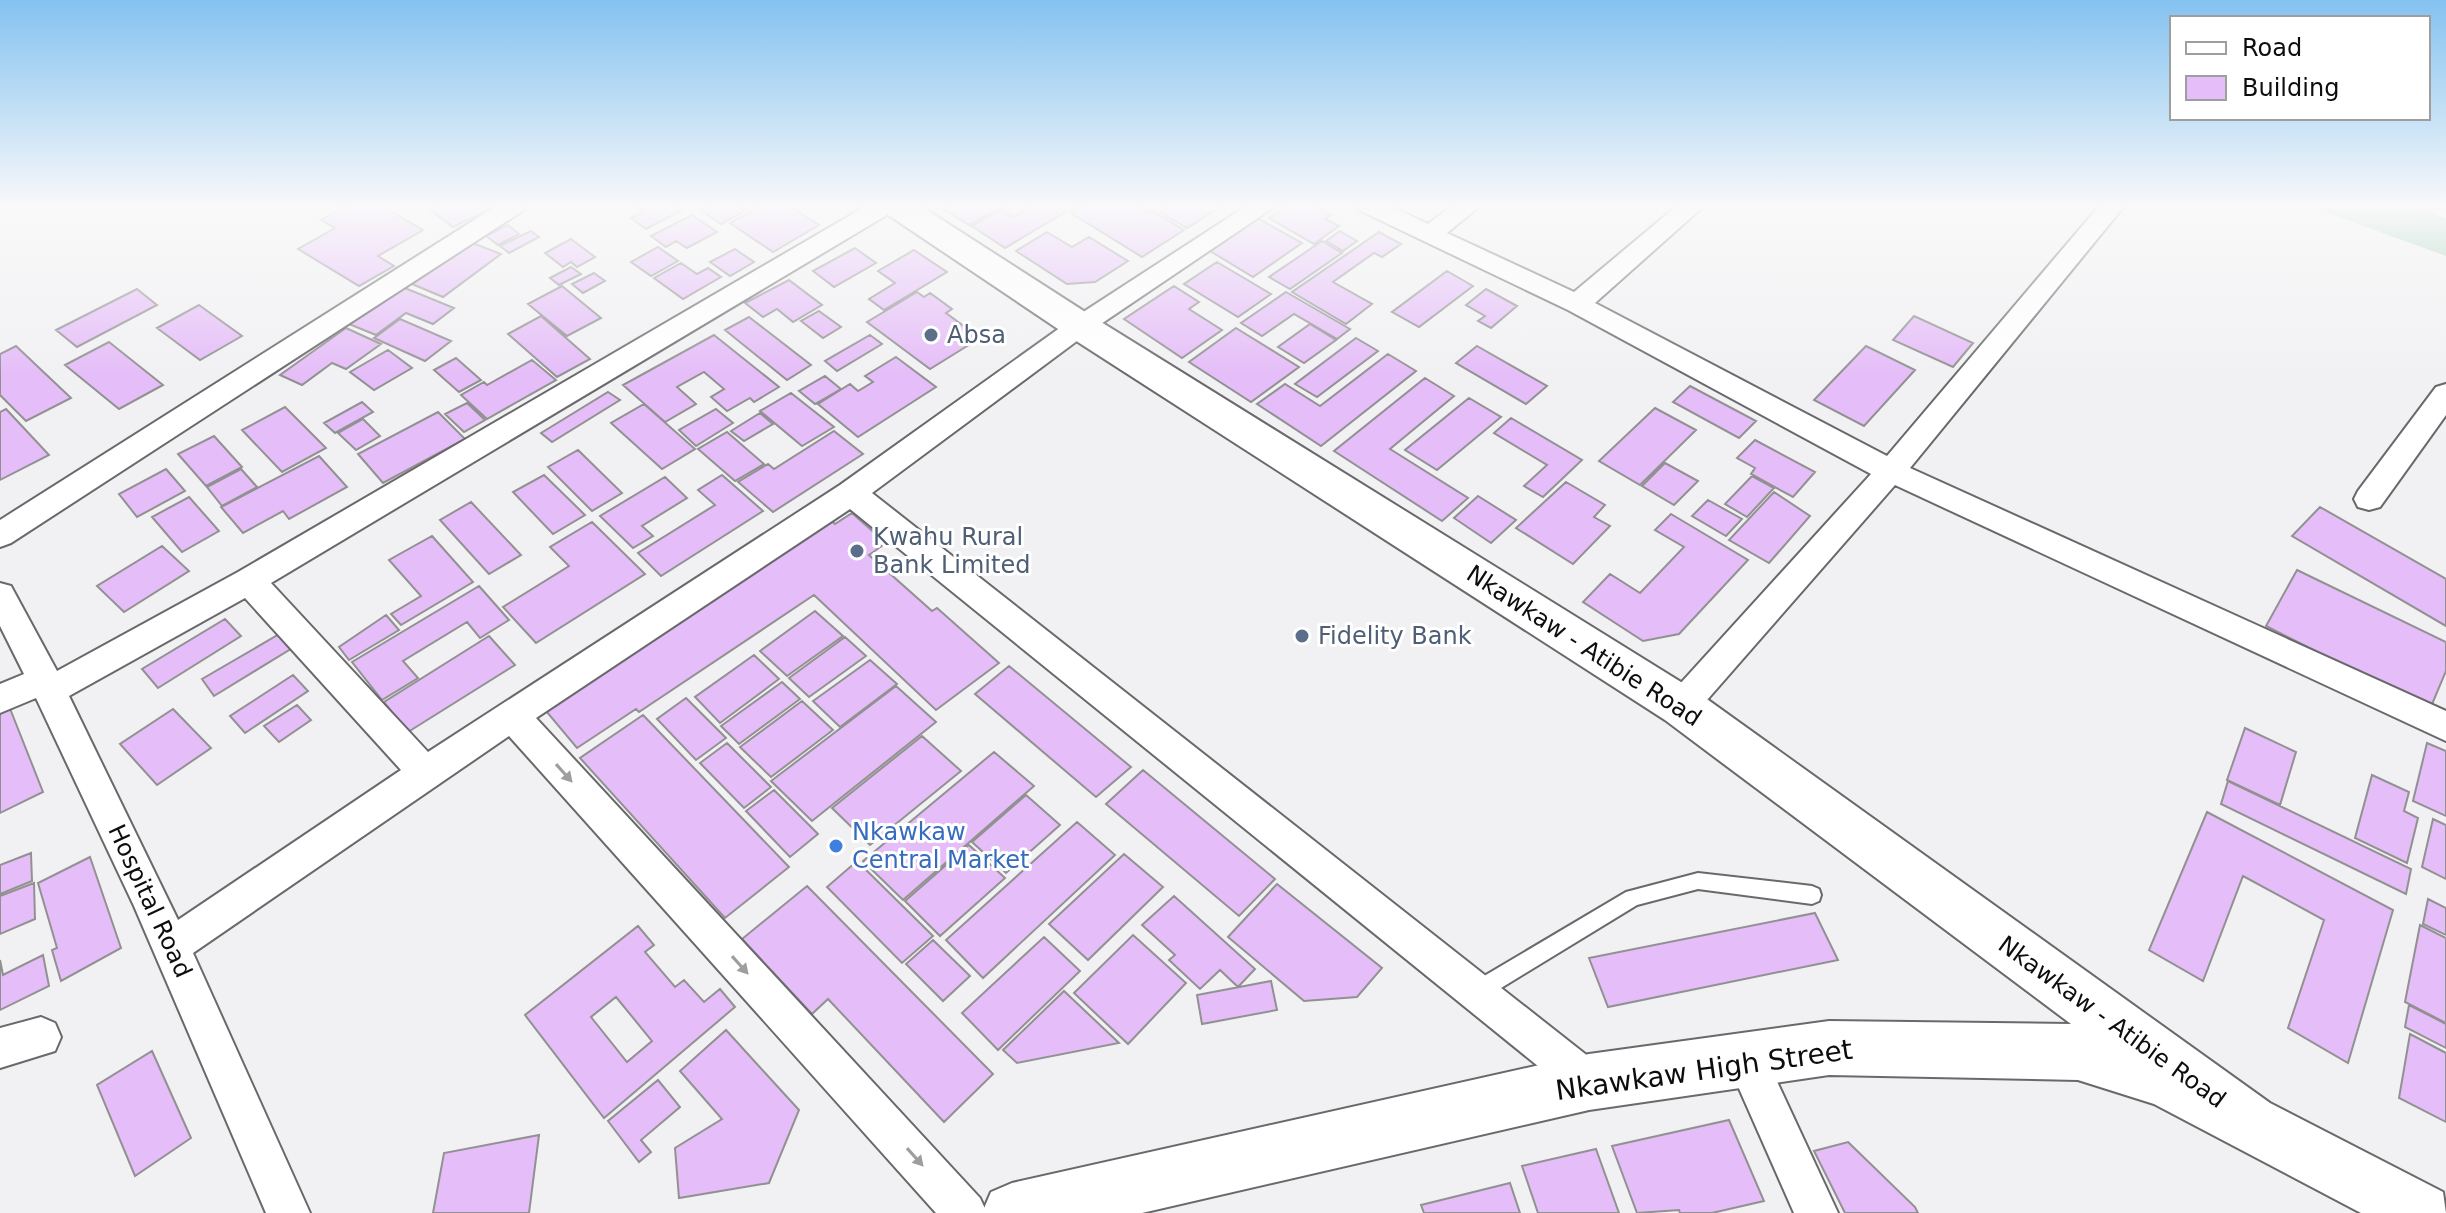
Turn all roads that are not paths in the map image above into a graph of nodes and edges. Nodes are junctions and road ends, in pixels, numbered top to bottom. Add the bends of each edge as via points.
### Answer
1 (427, 262) edge
2 (790, 262) edge
3 (982, 262) edge
4 (1178, 262) edge
5 (1488, 262) edge
6 (1627, 262) edge
7 (2066, 262) edge
8 (1577, 304) junction
9 (1080, 326) junction
10 (2446, 394) edge
11 (1891, 471) junction
12 (851, 493) junction
13 (2369, 499) dead end
14 (0, 535) edge
15 (249, 581) junction
16 (0, 595) edge
17 (48, 685) junction
18 (0, 699) edge
19 (1681, 706) junction
20 (512, 715) junction
21 (2446, 727) edge
22 (425, 773) junction
23 (1812, 895) dead end
24 (171, 946) junction
25 (1476, 992) junction
26 (41, 1037) dead end
27 (0, 1048) edge
28 (1746, 1059) junction
29 (1589, 1082) junction
30 (2249, 1122) junction
31 (288, 1213) edge
32 (965, 1213) edge
33 (1012, 1213) edge
34 (1816, 1213) edge
35 (2422, 1213) edge

1 - 14 street
2 - 15 street
3 - 9 main road, Nkawkaw - Atibie Road
4 - 9 street
5 - 8 street
6 - 8 street
7 - 11 street
8 - 11 street
9 - 12 street
9 - 19 main road, Nkawkaw - Atibie Road
10 - 13 street
11 - 19 street
11 - 21 street
12 - 20 street
12 - 25 street
15 - 17 street
15 - 22 street
16 - 17 street, Hospital Road
17 - 18 street
17 - 24 street, Hospital Road
19 - 30 main road, Nkawkaw - Atibie Road
20 - 22 street
20 -> 32 street
22 - 24 street
23 - 25 lane via 1698,881 1633,898
24 - 31 street, Hospital Road
25 - 29 street
26 - 27 street
28 - 29 main road, Nkawkaw High Street
28 - 30 main road, Nkawkaw High Street via 1829,1048 2078,1052 2165,1079
28 - 34 street
29 - 33 main road, Nkawkaw High Street
30 - 35 main road, Nkawkaw High Street

